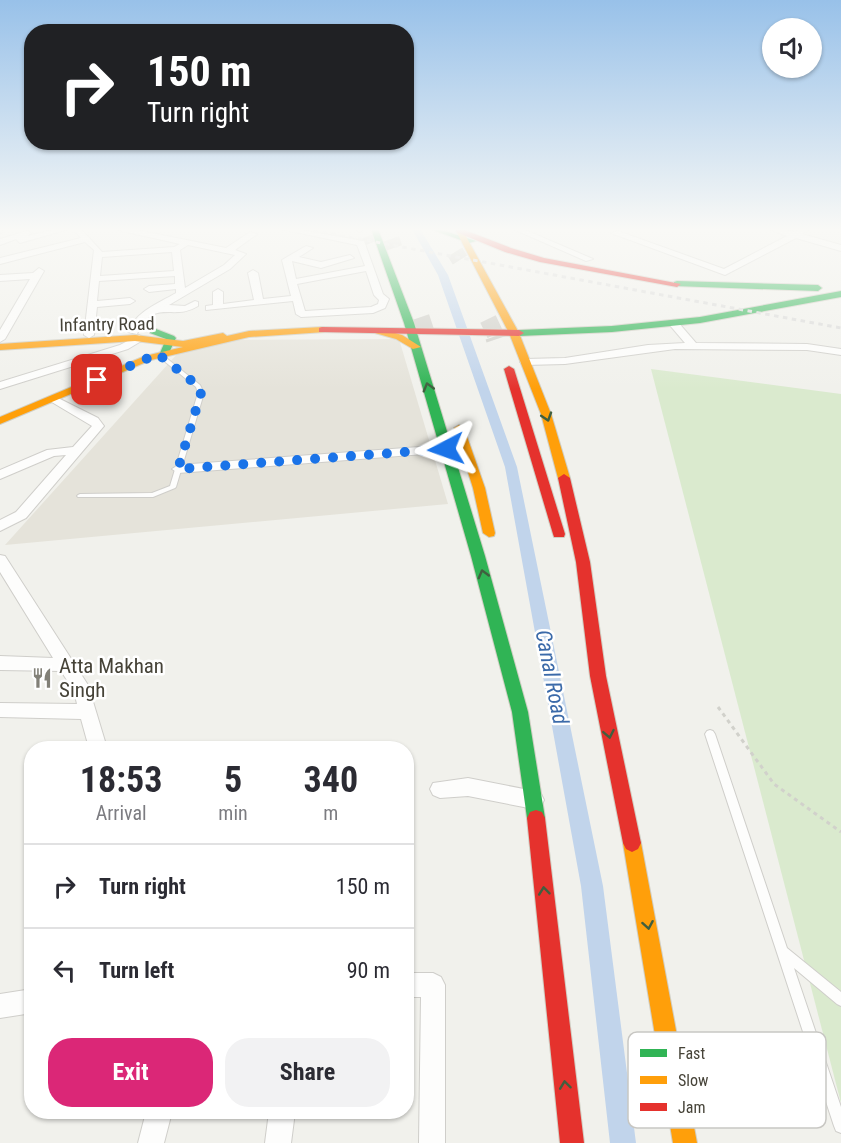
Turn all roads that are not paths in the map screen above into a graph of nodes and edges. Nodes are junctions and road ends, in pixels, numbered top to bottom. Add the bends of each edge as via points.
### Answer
1 (32, 282) edge
2 (95, 282) edge
3 (179, 282) edge
4 (193, 282) edge
5 (255, 282) edge
6 (292, 282) edge
7 (374, 282) edge
8 (384, 282) edge
9 (391, 282) edge
10 (402, 282) edge
11 (487, 282) edge
12 (638, 282) edge
13 (667, 282) edge
14 (841, 286) edge
15 (825, 288) junction
16 (149, 289) dead end
17 (180, 289) junction
18 (218, 292) dead end
19 (841, 294) edge
20 (297, 298) junction
21 (743, 298) junction
22 (384, 299) junction
23 (790, 299) junction
24 (130, 301) dead end
25 (259, 302) junction
26 (92, 304) junction
27 (195, 304) dead end
28 (156, 308) junction
29 (403, 308) junction
30 (317, 318) junction
31 (366, 323) junction
32 (673, 323) junction
33 (413, 324) junction
34 (509, 324) junction
35 (549, 328) junction
36 (226, 329) junction
37 (153, 331) junction
38 (378, 331) junction
39 (89, 335) junction
40 (136, 335) junction
41 (0, 340) edge
42 (494, 341) junction
43 (693, 346) junction
44 (0, 347) edge
45 (416, 347) junction
46 (520, 348) junction
47 (165, 350) junction
48 (841, 352) edge
49 (525, 362) junction
50 (0, 386) edge
51 (54, 399) junction
52 (17, 409) junction
53 (0, 411) edge
54 (455, 416) dead end
55 (0, 421) edge
56 (446, 449) junction
57 (76, 450) junction
58 (178, 469) junction
59 (0, 475) edge
60 (80, 496) dead end
61 (0, 526) edge
62 (491, 542) dead end
63 (564, 552) dead end
64 (0, 560) edge
65 (570, 574) dead end
66 (497, 575) dead end
67 (0, 663) edge
68 (67, 665) junction
69 (598, 676) junction
70 (0, 710) edge
71 (88, 712) junction
72 (520, 712) junction
73 (710, 734) dead end
74 (96, 741) edge
75 (440, 789) dead end
76 (534, 800) junction
77 (783, 952) junction
78 (414, 985) edge
79 (841, 1000) edge
80 (24, 1002) edge
81 (0, 1006) edge
82 (666, 1032) edge
83 (810, 1032) edge
84 (826, 1079) edge
85 (157, 1119) edge
86 (281, 1119) edge
87 (840, 1120) edge
88 (682, 1128) edge
89 (151, 1143) edge
90 (278, 1143) edge
91 (432, 1143) edge
92 (572, 1143) edge
93 (685, 1143) edge

1 - 41 street
2 - 26 street
3 - 17 street
4 - 17 street
5 - 25 street
6 - 20 street
7 - 22 street
8 - 22 main road via 388,293
9 - 29 main road
10 - 33 main road
11 - 34 main road
12 - 21 main road
13 - 15 main road
14 - 15 main road
15 - 23 main road
16 - 17 street
17 - 28 street
18 - 25 street via 214,307
19 - 23 main road
20 - 25 street
20 - 30 street via 301,314
21 - 23 main road
21 - 35 main road via 687,314
22 - 30 street via 379,308
23 - 32 main road
24 - 26 street
26 - 39 street
27 - 28 street via 187,309
28 - 40 street via 136,323
29 - 31 main road
29 - 33 main road
30 - 31 main road
30 - 36 main road
31 - 33 main road
32 - 35 main road via 612,330
32 - 43 street
33 - 38 main road
33 - 42 main road
33 - 45 main road
34 - 35 main road
34 - 35 main road
34 - 42 main road
34 - 46 main road
35 - 46 main road
36 - 37 main road, Infantry Road
36 - 47 main road
37 - 40 main road, Infantry Road
37 - 47 main road via 170,336
38 - 45 main road
38 - 47 main road via 249,334
39 - 40 main road, Infantry Road
39 - 41 main road, Infantry Road
40 - 44 main road, Infantry Road
40 - 47 main road, Infantry Road
40 - 50 street via 124,347
42 - 63 main road via 521,405
43 - 48 street via 807,347
43 - 49 street
56 -> 45 main road
46 - 49 main road
47 - 51 main road
47 - 52 main road
47 - 58 lane via 201,393
49 -> 69 main road via 546,414 565,481 582,562
51 - 52 main road
51 - 57 street via 98,423
52 - 53 main road
52 - 55 main road
54 - 62 main road via 479,488
56 - 58 street
72 -> 56 main road
57 - 59 street via 51,453
57 - 61 street via 21,515
58 - 60 lane via 173,487 153,495
64 - 68 street
65 - 69 main road
66 - 72 main road
67 - 68 street
68 - 71 street via 82,690
69 -> 82 main road
70 - 71 street
71 - 74 street
72 - 76 main road
73 - 77 lane
75 - 76 street via 468,788
92 -> 76 main road
77 - 79 lane
77 - 83 lane
78 - 91 street via 433,985
80 - 81 street
84 - 87 lane
85 - 89 street
86 - 90 street
88 -> 93 main road

